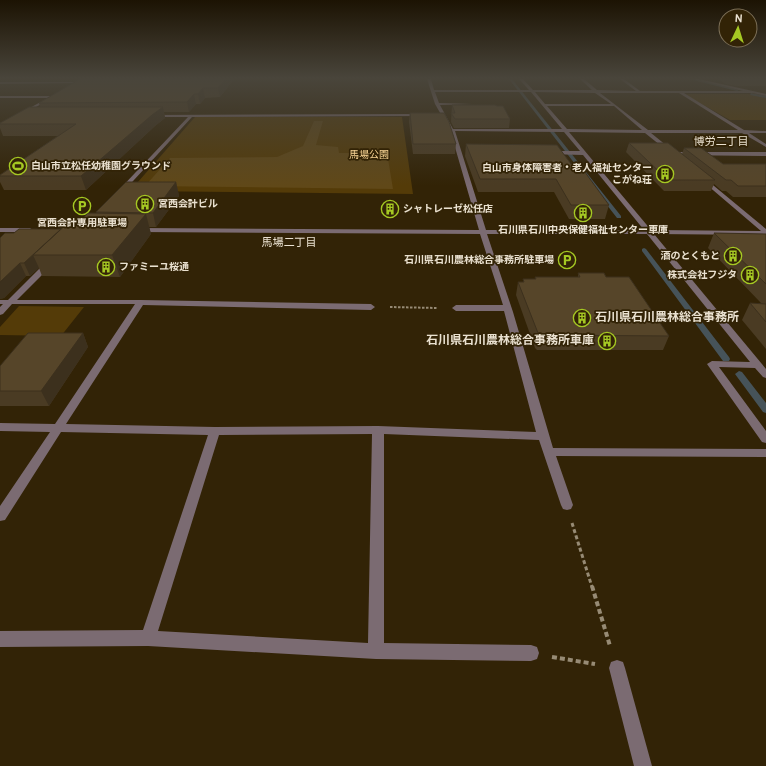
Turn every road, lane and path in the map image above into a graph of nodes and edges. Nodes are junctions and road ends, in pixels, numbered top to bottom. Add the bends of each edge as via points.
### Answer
1 (427, 115) edge
2 (439, 115) edge
3 (552, 115) edge
4 (627, 115) edge
5 (715, 115) edge
6 (18, 116) joint
7 (26, 116) edge
8 (144, 116) edge
9 (191, 116) junction
10 (0, 126) edge
11 (452, 130) junction
12 (566, 131) junction
13 (647, 132) junction
14 (742, 132) junction
15 (766, 132) edge
16 (766, 146) edge
17 (547, 153) edge
18 (584, 153) junction
19 (673, 154) junction
20 (766, 154) edge
21 (679, 158) edge
22 (696, 173) edge
23 (113, 199) edge
24 (0, 230) edge
25 (38, 230) edge
26 (130, 230) edge
27 (482, 232) junction
28 (648, 232) junction
29 (766, 232) edge
30 (55, 258) edge
31 (0, 302) edge
32 (10, 302) junction
33 (141, 302) junction
34 (371, 307) joint
35 (456, 308) joint
36 (507, 308) junction
37 (0, 312) edge
38 (758, 365) junction
39 (766, 375) edge
40 (0, 427) edge
41 (58, 427) junction
42 (378, 430) junction
43 (215, 431) junction
44 (543, 436) junction
45 (766, 439) edge
46 (548, 452) junction
47 (766, 453) edge
48 (567, 506) joint
49 (0, 516) edge
50 (148, 638) junction
51 (0, 639) edge
52 (376, 651) junction
53 (531, 653) joint
54 (617, 668) junction
55 (643, 766) edge

1 - 9 street
2 - 11 street
3 - 12 street
4 - 13 street
5 - 14 street
6 - 7 street
6 - 10 street
8 - 9 street
9 - 23 street
11 - 12 street
11 - 27 street via 462,152
12 - 13 street
12 - 18 street
13 - 14 street
13 - 19 street
14 - 15 street
14 - 16 street
17 - 18 street
18 - 28 street
19 - 20 street
19 - 21 street
22 - 29 street
24 - 25 street
26 - 27 street
27 - 28 street
27 - 36 street
28 - 29 street
28 - 38 street
30 - 32 street
31 - 32 street
32 - 33 street
32 - 37 street
33 - 34 street
33 - 41 street
34 - 35 path
35 - 36 street
36 - 44 street
38 - 39 street
38 - 45 street via 712,364
40 - 41 street
41 - 43 street
41 - 49 street
42 - 43 street
42 - 44 street
42 - 52 street
43 - 50 street
44 - 46 street
46 - 47 street
46 - 48 street
48 - 54 path
50 - 51 street
50 - 52 street
52 - 53 street
53 - 54 path
54 - 55 street

